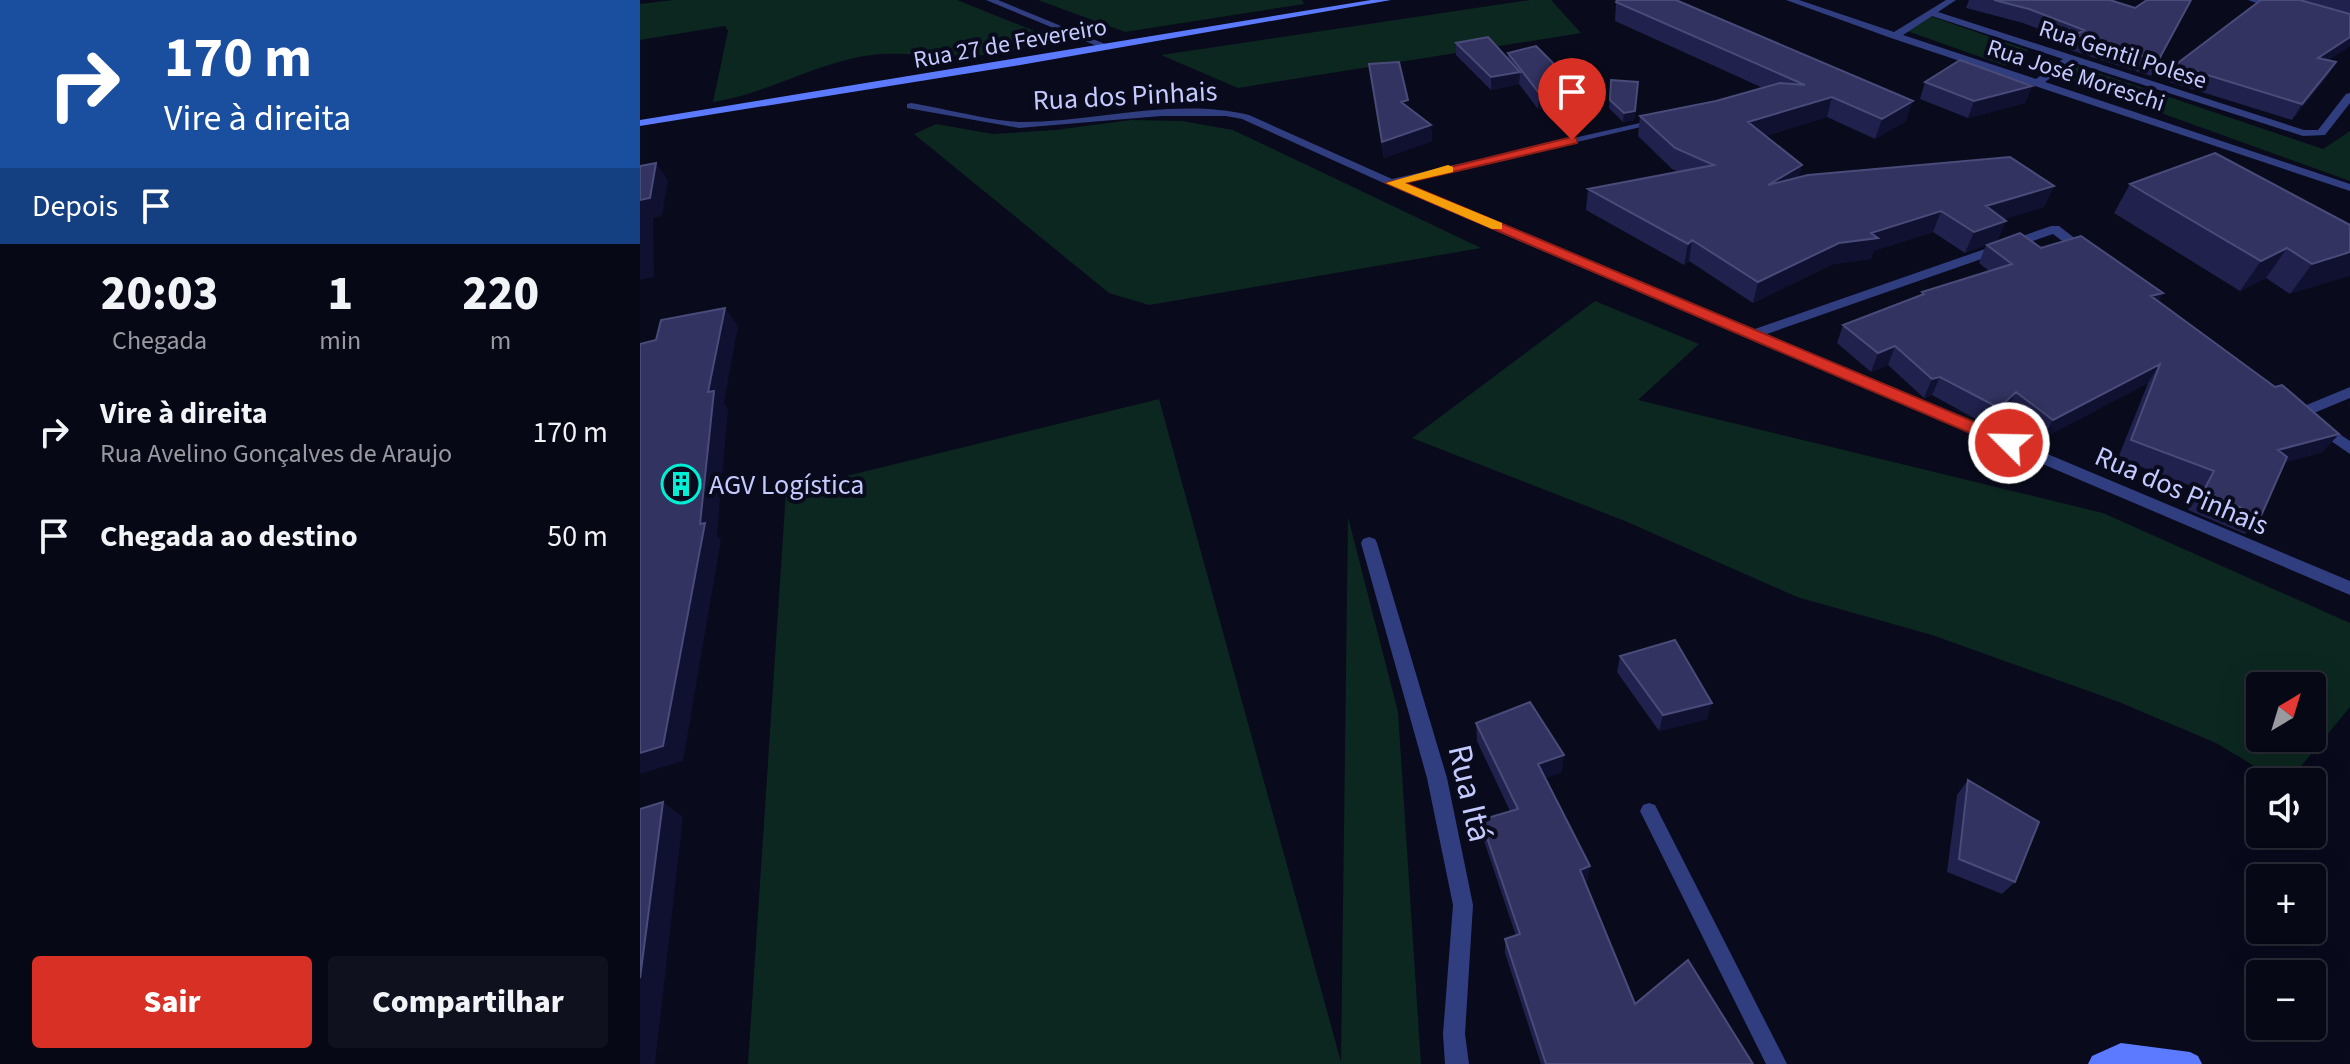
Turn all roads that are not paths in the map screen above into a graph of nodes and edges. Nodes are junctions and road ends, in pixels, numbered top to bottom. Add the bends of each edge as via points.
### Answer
1 (990, 0) edge
2 (1387, 0) edge
3 (1790, 0) edge
4 (1952, 0) edge
5 (2252, 0) edge
6 (2294, 12) edge
7 (1931, 13) junction
8 (1894, 36) junction
9 (1105, 46) junction
10 (2069, 59) junction
11 (2038, 83) junction
12 (2350, 96) edge
13 (911, 106) dead end
14 (1677, 116) edge
15 (640, 123) edge
16 (1392, 183) junction
17 (2350, 188) edge
18 (2104, 266) edge
19 (1753, 334) junction
20 (2350, 392) edge
21 (2350, 449) edge
22 (1369, 543) dead end
23 (2350, 588) edge
24 (1649, 811) dead end
25 (1457, 1064) edge
26 (1777, 1064) edge
27 (2100, 1064) edge
28 (2190, 1064) edge

1 - 9 street
2 - 9 main road, Rua 27 de Fevereiro
3 - 8 street, Rua José Moreschi
4 - 7 street
5 - 6 street
7 - 8 street
7 - 10 street, Rua Gentil Polese
8 - 11 street, Rua José Moreschi
9 - 15 main road, Rua 27 de Fevereiro
10 - 11 street
10 - 12 street, Rua Gentil Polese via 2303,133 2321,133
11 - 17 street, Rua José Moreschi
13 - 16 street, Rua dos Pinhais via 1019,125 1226,113
14 - 16 street
16 - 19 street, Rua dos Pinhais
18 - 19 street via 2055,229
19 - 23 street, Rua dos Pinhais
20 - 21 street via 2296,408
22 - 25 street, Rua Itá via 1437,778 1463,905 1454,1034
24 - 26 lane
27 - 28 main road via 2121,1054

